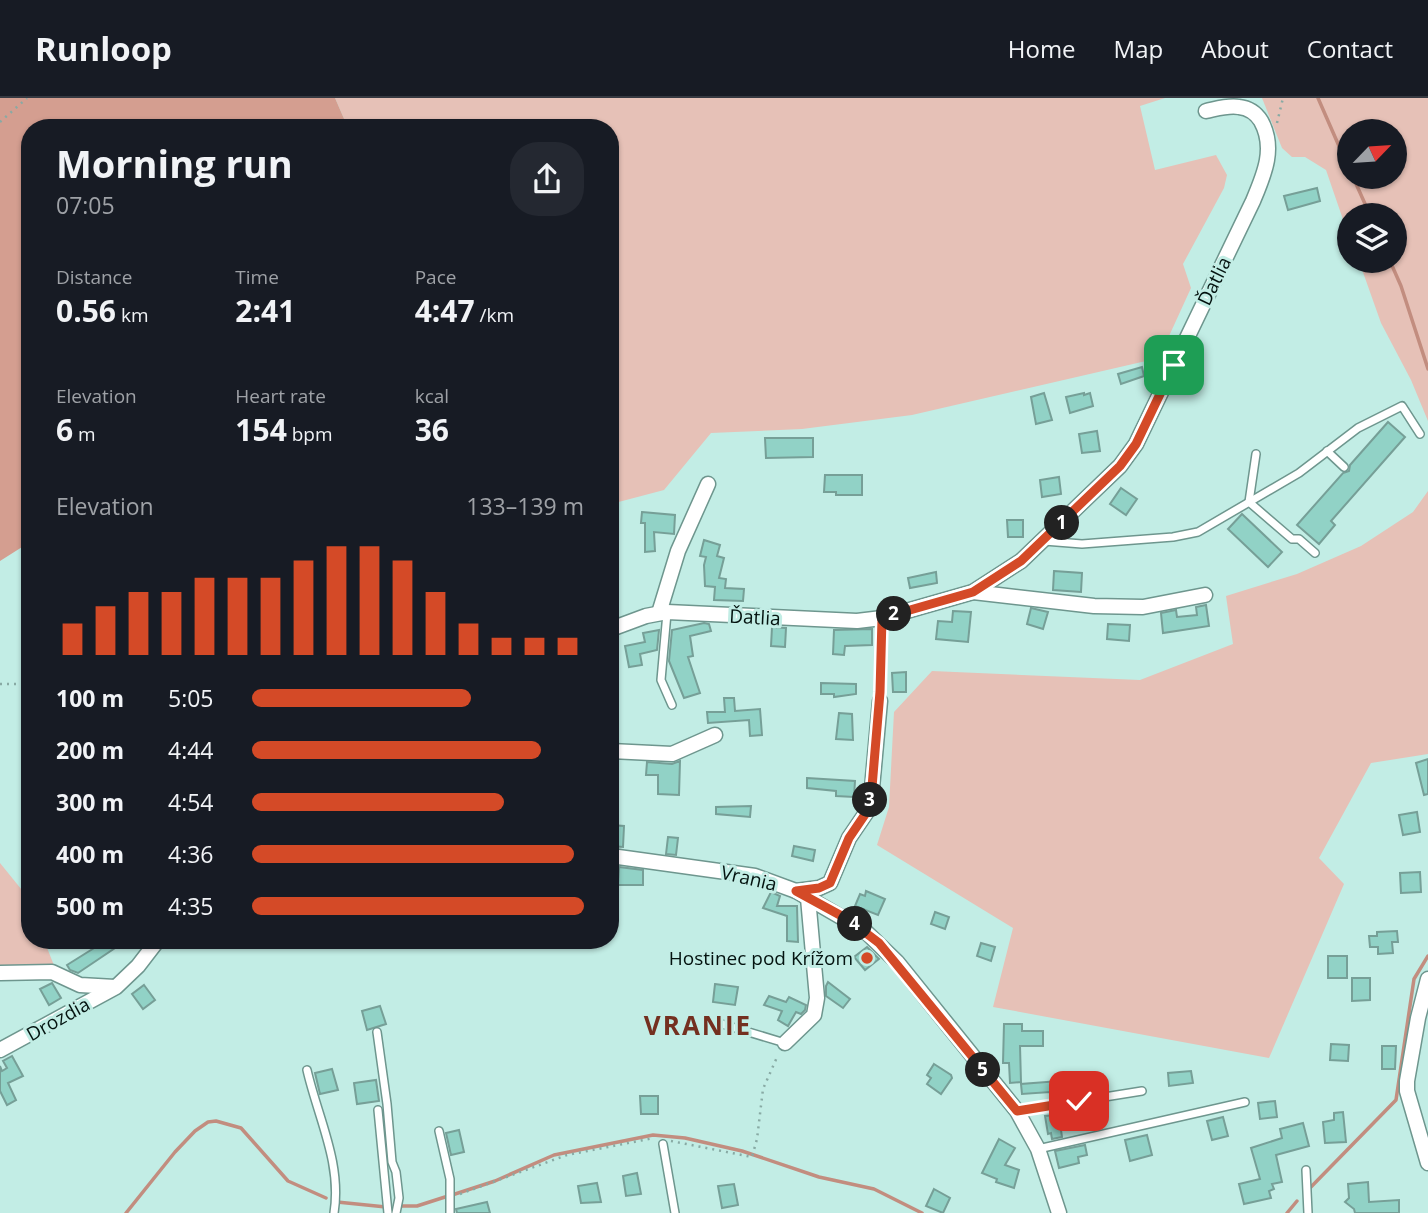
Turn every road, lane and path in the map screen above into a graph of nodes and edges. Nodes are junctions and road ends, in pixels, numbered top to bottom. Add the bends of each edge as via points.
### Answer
1 (27, 98) edge
2 (1206, 111) dead end
3 (0, 122) edge
4 (1420, 434) dead end
5 (1327, 451) junction
6 (1256, 454) dead end
7 (1344, 467) dead end
8 (708, 484) dead end
9 (1249, 502) junction
10 (1044, 541) junction
11 (1315, 553) dead end
12 (973, 592) junction
13 (1205, 595) dead end
14 (663, 612) junction
15 (882, 618) junction
16 (619, 626) edge
17 (0, 684) edge
18 (21, 684) edge
19 (880, 701) joint
20 (672, 705) dead end
21 (715, 735) dead end
22 (619, 751) edge
23 (619, 857) edge
24 (802, 894) junction
25 (151, 949) edge
26 (0, 973) edge
27 (1428, 979) edge
28 (116, 987) junction
29 (722, 1024) dead end
30 (377, 1031) dead end
31 (785, 1043) junction
32 (0, 1050) edge
33 (307, 1070) dead end
34 (1142, 1091) dead end
35 (1245, 1102) dead end
36 (378, 1110) dead end
37 (1017, 1111) junction
38 (439, 1130) dead end
39 (665, 1141) junction
40 (1038, 1149) junction
41 (1428, 1163) edge
42 (1306, 1170) dead end
43 (452, 1197) junction
44 (334, 1213) edge
45 (388, 1213) edge
46 (396, 1213) edge
47 (450, 1213) edge
48 (675, 1213) edge
49 (1059, 1213) edge
50 (1308, 1213) edge

1 - 3 path
2 - 10 street, Ďatlia via 1240,107 1256,115 1269,146 1262,178 1136,444 1120,466
4 - 5 lane via 1402,406 1358,428
5 - 7 lane
5 - 9 lane
6 - 9 lane
8 - 14 street via 678,551
9 - 10 lane via 1198,532 1173,537 1082,544
9 - 11 lane
10 - 12 street, Ďatlia
12 - 13 street, Ďatlia via 1143,607
12 - 15 street, Ďatlia
14 - 15 street, Ďatlia via 824,621
14 - 16 street, Ďatlia
14 - 20 lane via 661,680
15 - 19 path
17 - 18 path
19 - 24 street via 866,813 849,838 830,883
21 - 22 street via 672,754
23 - 24 street, Vrania via 755,876
24 - 31 street via 817,998 814,1015
24 - 37 street, Vrania via 879,943
25 - 28 street, Drozdia
26 - 28 street, Drozdia via 52,972 90,987
27 - 41 street via 1407,1091
28 - 32 street, Drozdia
29 - 31 lane
30 - 46 lane via 399,1198
31 - 39 path via 763,1089 753,1154
33 - 44 lane via 331,1150 338,1193
34 - 37 lane
35 - 40 lane
36 - 45 lane
37 - 40 street, Vrania
38 - 43 lane
39 - 43 path via 656,1138 567,1155
39 - 48 lane
40 - 49 street, Vrania
42 - 50 lane
43 - 47 lane

